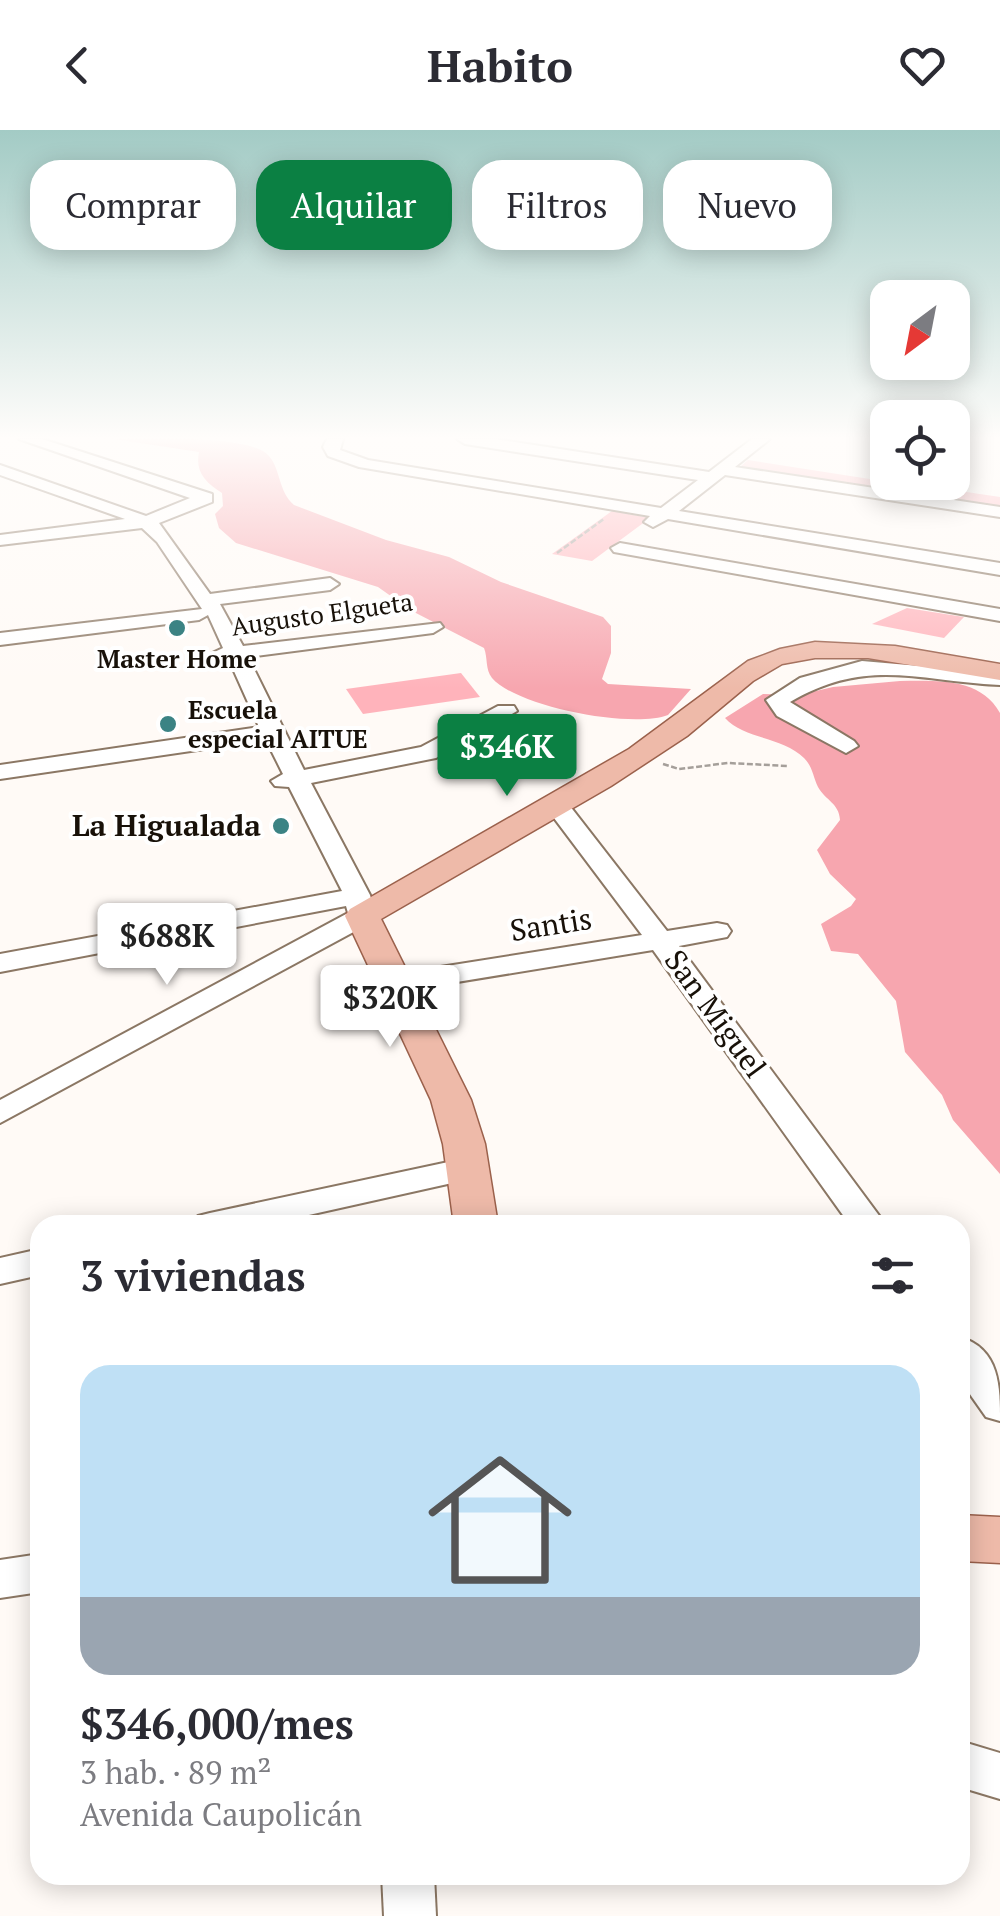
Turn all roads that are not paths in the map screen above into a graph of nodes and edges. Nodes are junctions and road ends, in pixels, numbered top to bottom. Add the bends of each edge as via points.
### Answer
1 (144, 522) edge
2 (147, 522) edge
3 (653, 522) edge
4 (709, 522) edge
5 (0, 540) edge
6 (997, 567) edge
7 (330, 584) dead end
8 (920, 601) junction
9 (201, 607) junction
10 (1000, 615) edge
11 (433, 627) dead end
12 (0, 639) edge
13 (227, 654) junction
14 (1000, 676) edge
15 (506, 711) dead end
16 (265, 733) junction
17 (846, 746) dead end
18 (0, 772) edge
19 (290, 780) junction
20 (557, 806) junction
21 (354, 903) junction
22 (717, 931) dead end
23 (661, 941) junction
24 (0, 947) edge
25 (0, 963) edge
26 (396, 983) junction
27 (0, 1113) edge
28 (467, 1169) junction
29 (256, 1215) edge
30 (474, 1215) edge
31 (861, 1215) edge
32 (30, 1264) edge
33 (0, 1270) edge
34 (970, 1365) edge
35 (1000, 1406) edge
36 (970, 1538) edge
37 (1000, 1540) edge
38 (30, 1574) edge
39 (0, 1579) edge
40 (970, 1767) edge
41 (1000, 1776) edge
42 (408, 1885) edge
43 (410, 1916) edge

1 - 5 street
2 - 9 street via 168,542
3 - 8 street via 620,548
4 - 6 street
6 - 8 street
7 - 9 street
8 - 10 street
9 - 12 street
9 - 13 street
11 - 13 street, Augusto Elgueta
13 - 16 street
14 - 17 street via 861,666 816,676 777,700
14 - 20 main road via 868,652 776,657
15 - 19 street via 428,753
16 - 18 street
16 - 19 street
19 - 21 street
20 - 21 main road
20 - 23 street, San Miguel
21 - 24 street via 305,896
21 - 25 street
21 - 26 main road
21 - 27 street
22 - 23 street, Santis
23 - 26 street, Santis
23 - 31 street, San Miguel
26 - 28 main road via 450,1100
28 - 29 street
28 - 30 main road
32 - 33 street
34 - 35 street
36 - 37 main road
38 - 39 street
40 - 41 street
42 - 43 street

